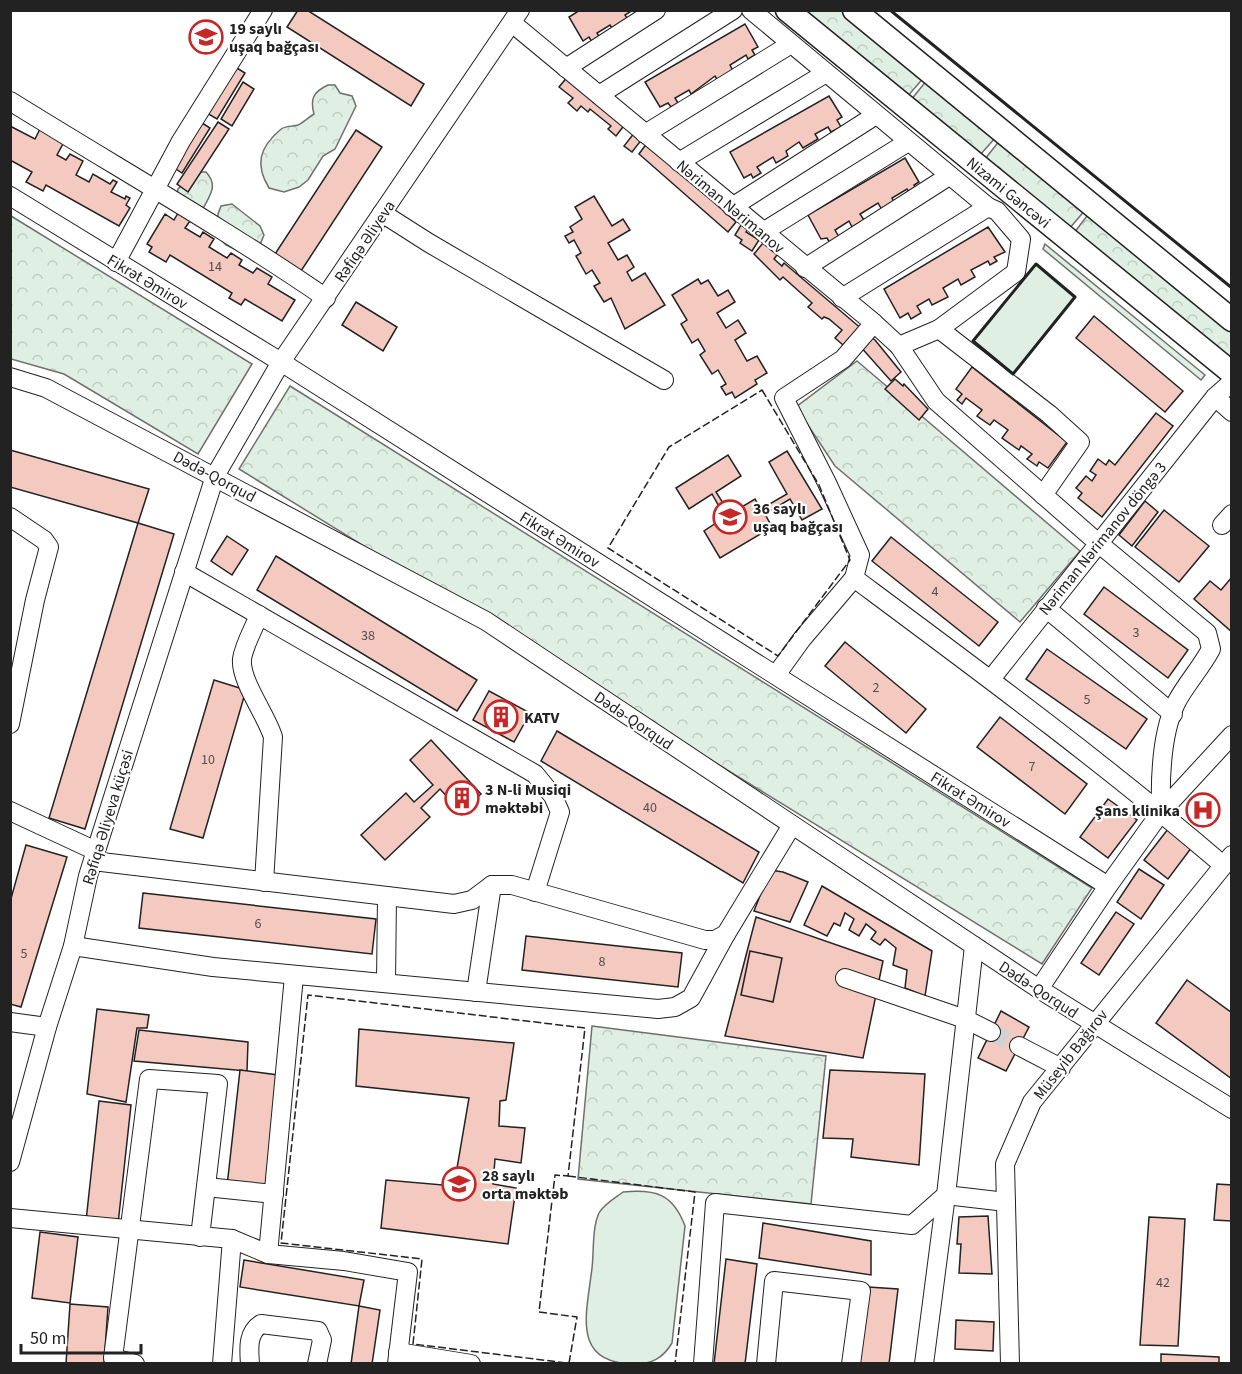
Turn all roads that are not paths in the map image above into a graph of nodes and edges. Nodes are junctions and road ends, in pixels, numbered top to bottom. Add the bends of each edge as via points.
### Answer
1 (263, 10) edge
2 (656, 10) edge
3 (733, 10) edge
4 (751, 10) edge
5 (787, 10) edge
6 (854, 10) edge
7 (516, 16) edge
8 (790, 44) junction
9 (566, 68) junction
10 (826, 73) junction
11 (598, 95) junction
12 (10, 101) edge
13 (876, 115) junction
14 (645, 134) junction
15 (908, 142) junction
16 (679, 162) junction
17 (949, 176) junction
18 (155, 191) junction
19 (10, 196) edge
20 (732, 207) junction
21 (988, 207) junction
22 (382, 213) junction
23 (763, 232) junction
24 (116, 262) junction
25 (805, 268) junction
26 (326, 298) junction
27 (842, 298) junction
28 (1232, 320) edge
29 (874, 323) junction
30 (939, 329) junction
31 (899, 346) junction
32 (281, 362) junction
33 (1232, 373) edge
34 (10, 377) edge
35 (664, 380) dead end
36 (1232, 382) edge
37 (1215, 397) junction
38 (1232, 412) edge
39 (215, 476) junction
40 (1043, 495) junction
41 (10, 517) edge
42 (1097, 542) junction
43 (184, 572) junction
44 (854, 578) junction
45 (1046, 608) junction
46 (259, 615) junction
47 (776, 675) junction
48 (991, 679) junction
49 (1173, 714) junction
50 (10, 724) edge
51 (1232, 735) edge
52 (10, 812) edge
53 (1161, 813) junction
54 (792, 825) junction
55 (94, 856) junction
56 (1227, 860) edge
57 (264, 882) junction
58 (492, 885) junction
59 (1108, 886) junction
60 (535, 892) junction
61 (387, 896) junction
62 (726, 934) junction
63 (73, 946) junction
64 (974, 946) junction
65 (294, 976) junction
66 (845, 978) dead end
67 (386, 983) junction
68 (1039, 989) junction
69 (476, 992) junction
70 (965, 1018) junction
71 (10, 1022) edge
72 (1093, 1023) junction
73 (46, 1028) junction
74 (991, 1032) tunnel mouth
75 (1019, 1047) tunnel mouth
76 (1061, 1068) junction
77 (1232, 1109) edge
78 (10, 1162) edge
79 (206, 1187) junction
80 (274, 1194) junction
81 (946, 1195) junction
82 (1006, 1202) junction
83 (10, 1218) edge
84 (129, 1231) junction
85 (200, 1237) junction
86 (232, 1239) junction
87 (268, 1254) junction
88 (224, 1340) junction
89 (249, 1343) junction
90 (397, 1358) edge
91 (135, 1364) edge
92 (222, 1364) edge
93 (250, 1364) edge
94 (317, 1364) edge
95 (471, 1364) edge
96 (703, 1364) edge
97 (766, 1364) edge
98 (851, 1364) edge
99 (924, 1364) edge
100 (1010, 1364) edge

1 - 18 street via 181,141
2 - 9 street
3 - 11 street
4 - 8 street
5 - 33 main road, Nizami Gəncəvi
6 - 28 main road
7 - 9 street, Nəriman Nərimanov
7 - 22 street, Rəfiqə Əliyeva
8 - 10 street
8 - 14 street
9 - 11 street, Nəriman Nərimanov
10 - 13 street
10 - 16 street
11 - 14 street, Nəriman Nərimanov
12 - 18 street
13 - 15 street
13 - 20 street
14 - 16 street, Nəriman Nərimanov
15 - 17 street
15 - 23 street
16 - 20 street, Nəriman Nərimanov
17 - 21 street
17 - 25 street
18 - 24 street
18 - 26 street via 237,237
19 - 24 street, Fikrət Əmirov
20 - 23 street, Nəriman Nərimanov
21 - 27 street
21 - 30 street via 997,211 1021,239 1016,272
22 - 26 street, Rəfiqə Əliyeva
22 - 35 street
23 - 25 street, Nəriman Nərimanov
24 - 32 street, Fikrət Əmirov
25 - 27 street, Nəriman Nərimanov
26 - 32 street, Rəfiqə Əliyeva
27 - 29 street, Nəriman Nərimanov
29 - 31 street, Nəriman Nərimanov
29 - 44 street via 843,359 784,398 860,555
30 - 31 street
30 - 40 street via 1080,442
31 - 40 street, Nəriman Nərimanov via 936,401
32 - 39 street, Rəfiqə Əliyeva
32 - 47 street, Fikrət Əmirov
34 - 39 street, Dədə-Qorqud via 46,388
36 - 37 street, Nəriman Nərimanov döngə 3
37 - 38 street
37 - 42 street, Nəriman Nərimanov döngə 3
39 - 43 street, Rəfiqə Əliyeva küçəsi
39 - 54 street, Dədə-Qorqud via 486,621
40 - 42 street, Nəriman Nərimanov
41 - 50 street via 49,547
42 - 45 street, Nəriman Nərimanov döngə 3
42 - 49 street, Nəriman Nərimanov via 1207,633 1211,649
43 - 46 street
43 - 55 street, Rəfiqə Əliyeva küçəsi
44 - 47 street
44 - 48 street
45 - 48 street, Nəriman Nərimanov döngə 3
45 - 49 street
46 - 57 street via 242,659 245,677 273,737
46 - 60 street via 535,774 560,812
47 - 59 street, Fikrət Əmirov
48 - 53 street
49 - 53 street, Nəriman Nərimanov via 1164,747
51 - 53 street
52 - 55 street
53 - 56 street
53 - 59 street
54 - 62 street
54 - 64 street, Dədə-Qorqud
55 - 57 street
55 - 63 street, Rəfiqə Əliyeva küçəsi
56 - 72 street, Müseyib Bağırov
57 - 61 street
58 - 60 street via 512,885
58 - 61 street via 472,900 454,904
58 - 69 street
59 - 68 street
60 - 62 street via 705,940
61 - 67 street
62 - 69 street via 691,998 675,1007 658,1009
63 - 65 street via 137,958
63 - 73 street, Rəfiqə Əliyeva küçəsi
64 - 68 street, Dədə-Qorqud
64 - 70 street
65 - 67 street
65 - 80 street
66 - 70 street
67 - 69 street
68 - 72 street, Dədə-Qorqud
70 - 74 street
70 - 81 street
71 - 73 street
72 - 76 street, Müseyib Bağırov
72 - 77 street, Dədə-Qorqud
73 - 78 street, Rəfiqə Əliyeva küçəsi
75 - 76 street
76 - 82 street, Müseyib Bağırov via 1032,1102 1005,1164
79 - 80 street
79 - 84 street via 218,1084 149,1079
79 - 85 street
80 - 87 street
81 - 82 street
81 - 96 street via 912,1225 715,1203
81 - 99 street
82 - 100 street, Müseyib Bağırov
83 - 84 street
84 - 85 street
84 - 91 street via 113,1358
85 - 86 street
86 - 87 street
86 - 88 street
87 - 90 street via 408,1272
88 - 89 street
88 - 92 street
89 - 93 street
89 - 94 street via 255,1327 261,1324 318,1332 322,1340
90 - 95 street
97 - 98 street via 774,1281 861,1291

